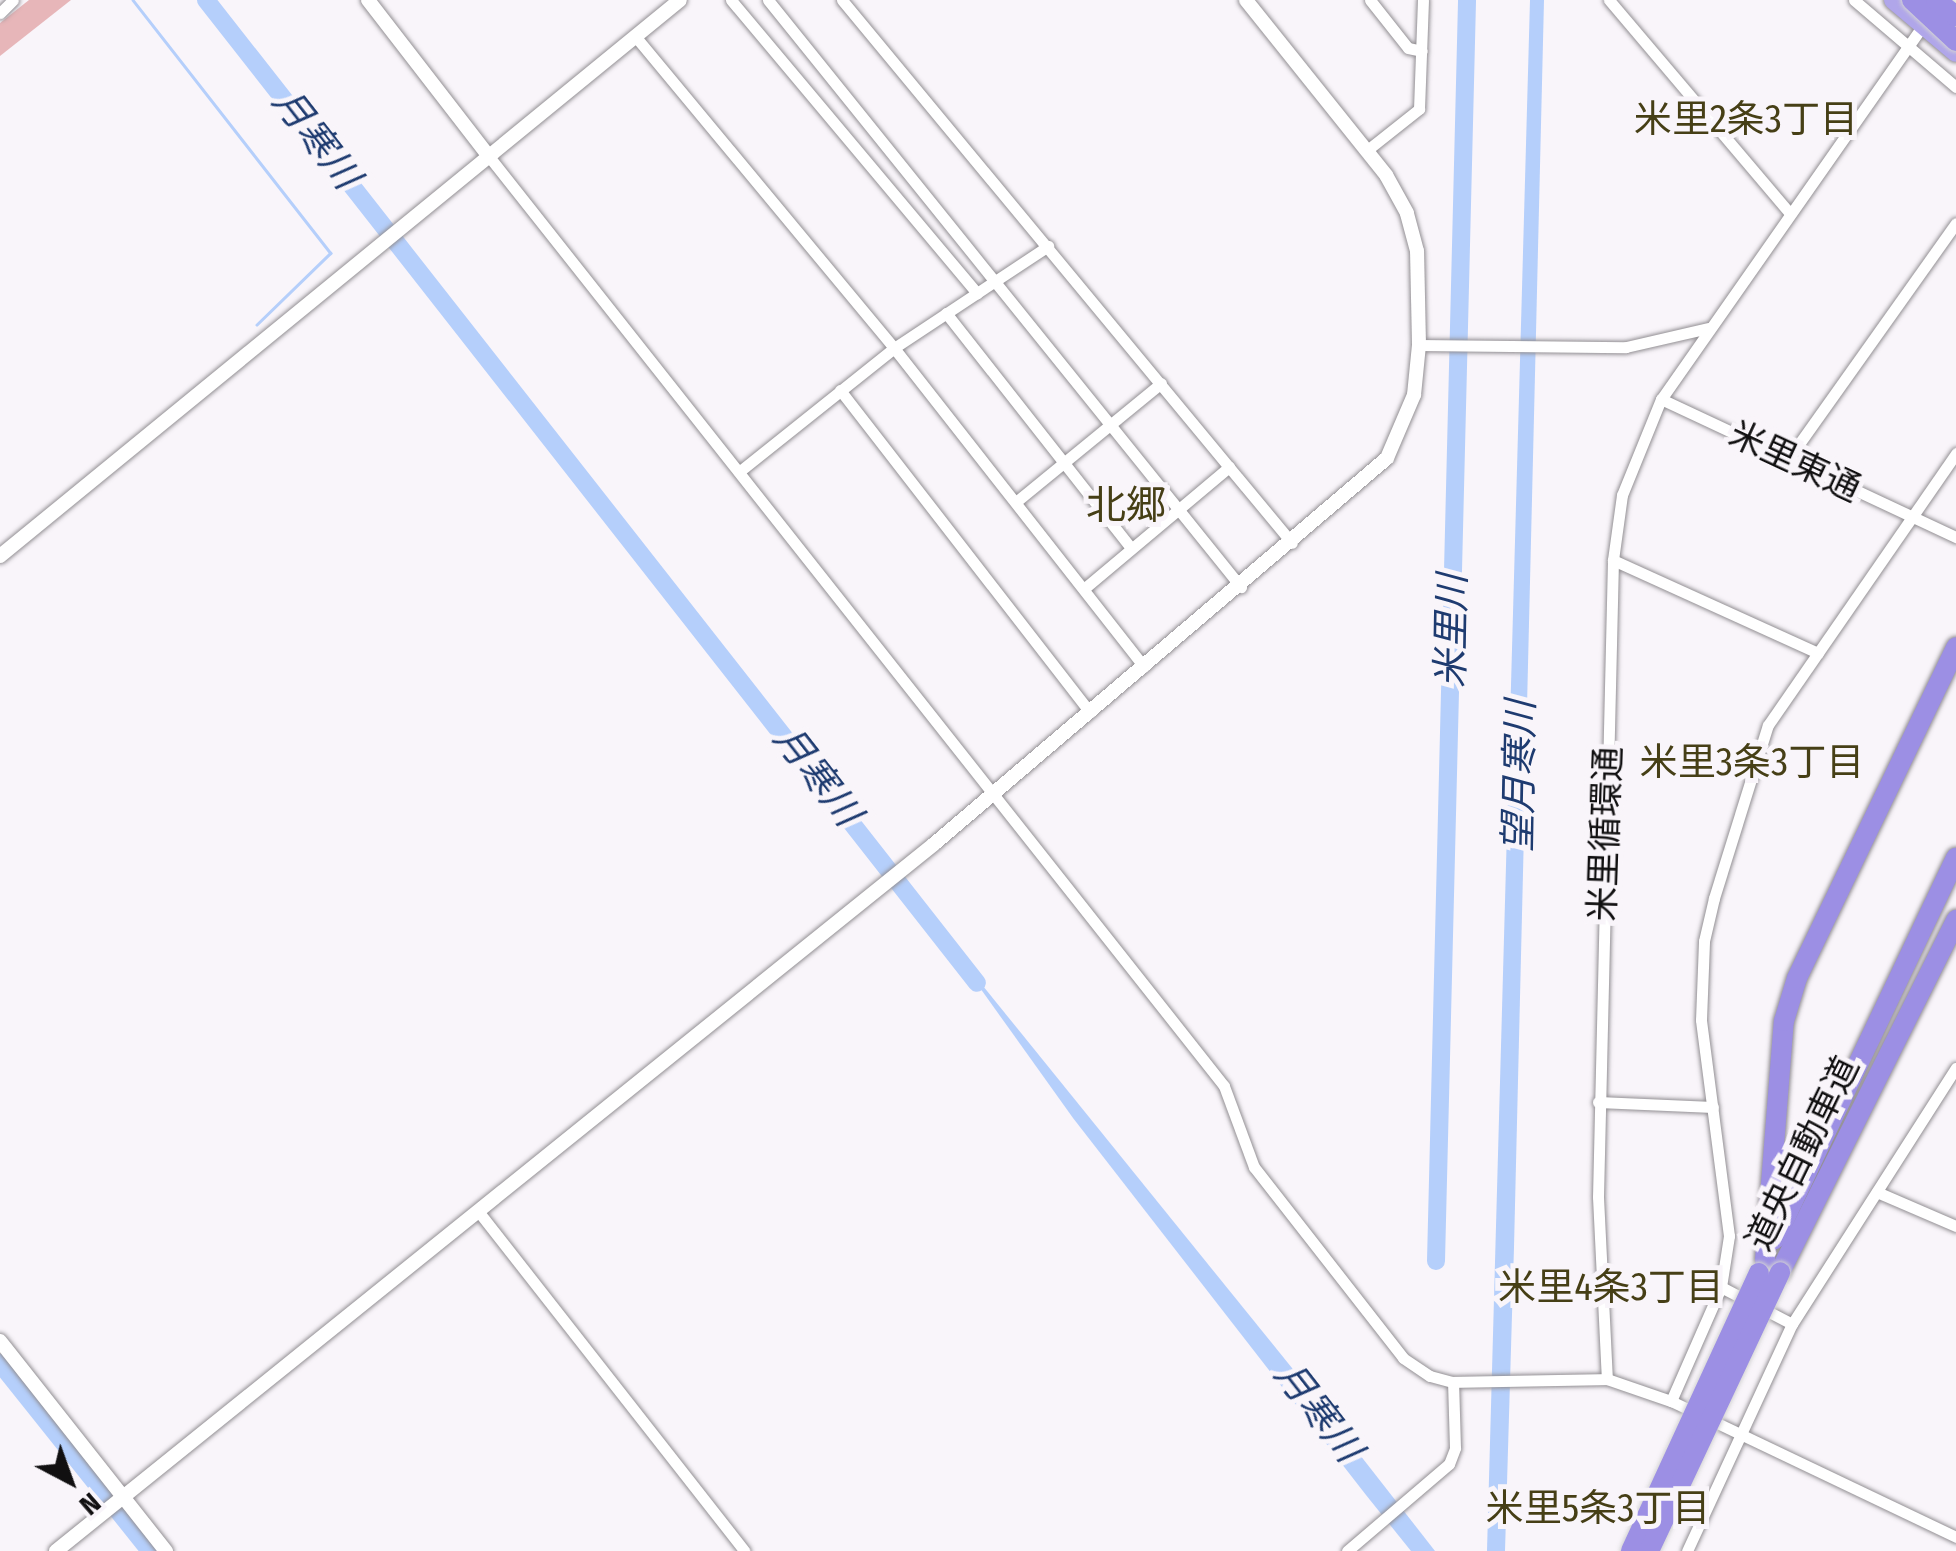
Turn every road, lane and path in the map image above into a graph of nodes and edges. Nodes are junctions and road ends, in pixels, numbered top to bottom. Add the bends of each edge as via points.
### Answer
1 (13, 0) edge
2 (368, 0) edge
3 (680, 0) edge
4 (732, 0) edge
5 (768, 0) edge
6 (842, 0) edge
7 (1246, 0) edge
8 (1370, 0) edge
9 (1423, 0) edge
10 (1609, 0) edge
11 (1854, 0) edge
12 (1893, 0) edge
13 (1912, 0) edge
14 (1938, 0) edge
15 (0, 13) edge
16 (1956, 16) edge
17 (1924, 24) junction
18 (635, 36) junction
19 (1956, 40) edge
20 (1908, 45) junction
21 (1422, 50) junction
22 (1956, 53) edge
23 (1956, 87) edge
24 (1366, 151) junction
25 (487, 154) junction
26 (1788, 211) junction
27 (1956, 223) edge
28 (1048, 246) junction
29 (998, 278) junction
30 (977, 293) junction
31 (946, 313) junction
32 (1708, 328) junction
33 (1420, 345) junction
34 (894, 348) junction
35 (1161, 383) junction
36 (840, 390) junction
37 (1661, 398) junction
38 (1113, 422) junction
39 (1956, 452) edge
40 (1789, 458) junction
41 (1064, 462) junction
42 (1229, 467) junction
43 (740, 471) junction
44 (1018, 501) junction
45 (1178, 510) junction
46 (1912, 516) junction
47 (1956, 534) edge
48 (1292, 543) junction
49 (1131, 548) junction
50 (0, 556) edge
51 (1613, 560) junction
52 (1240, 586) junction
53 (1086, 587) junction
54 (1818, 653) junction
55 (1952, 657) edge
56 (1144, 667) junction
57 (1090, 712) junction
58 (991, 797) junction
59 (1956, 858) edge
60 (1956, 904) edge
61 (1956, 920) edge
62 (1940, 948) junction
63 (1956, 1068) edge
64 (1598, 1102) junction
65 (1713, 1107) junction
66 (1877, 1192) junction
67 (478, 1211) junction
68 (1956, 1226) edge
69 (1768, 1268) junction
70 (1721, 1288) junction
71 (1792, 1324) junction
72 (0, 1341) edge
73 (1607, 1379) junction
74 (1460, 1382) junction
75 (1671, 1401) junction
76 (1740, 1436) junction
77 (121, 1499) junction
78 (1956, 1536) edge
79 (1688, 1550) edge
80 (56, 1551) edge
81 (166, 1551) edge
82 (745, 1551) edge
83 (1347, 1551) edge
84 (1631, 1551) edge
85 (1649, 1551) edge

1 - 15 street
2 - 25 street
3 - 18 street
4 - 30 street
5 - 29 street
6 - 28 street
7 - 24 street
8 - 21 street via 1408,48
9 - 21 street
10 - 26 street
11 - 20 street
12 - 17 highway
13 - 19 highway, bridge
14 - 16 highway, bridge
14 - 17 street, 米里循環通
17 - 20 street, 米里循環通
17 - 22 highway
18 - 25 street
18 - 34 street
20 - 23 street
20 - 26 street, 米里循環通
21 - 24 street via 1418,109
24 - 33 street via 1407,213 1418,251
25 - 43 street
25 - 50 street
26 - 32 street, 米里循環通
27 - 40 street
28 - 29 street
28 - 35 street
29 - 30 street
29 - 38 street
30 - 31 street
31 - 34 street
31 - 41 street
32 - 33 street via 1639,345
32 - 37 street, 米里循環通
33 - 48 street via 1399,440 1362,484
34 - 36 street
34 - 44 street
35 - 38 street
35 - 42 street
36 - 43 street
36 - 57 street
37 - 40 street, 米里東通
37 - 51 street, 米里循環通 via 1622,495
38 - 41 street
38 - 45 street
39 - 46 street
40 - 46 street, 米里東通
41 - 44 street
41 - 49 street
42 - 45 street
42 - 48 street
43 - 58 street
44 - 53 street
45 - 49 street
45 - 52 street
46 - 47 street, 米里東通
46 - 54 street
48 - 52 street
49 - 53 street
51 - 54 street
51 - 64 street, 米里循環通
52 - 56 street
53 - 56 street
54 - 65 street via 1768,726 1704,941 1701,1020
55 - 69 highway via 1792,992 1780,1060
56 - 57 street
57 - 58 street
58 - 67 street
58 - 74 street via 1224,1086 1254,1167 1403,1358 1430,1376
59 - 69 highway
60 - 62 highway
61 - 62 highway
62 - 69 highway, 道央自動車道
63 - 66 street
64 - 65 street
64 - 73 street, 米里循環通
65 - 70 street via 1729,1208
66 - 68 street
66 - 71 street
67 - 77 street
67 - 82 street
69 - 84 highway, 道央自動車道, bridge
69 - 85 highway, 道央自動車道, bridge
70 - 71 street
70 - 75 street
71 - 76 street
72 - 77 street
73 - 74 street
73 - 75 street
74 - 83 street via 1449,1464
75 - 76 street
76 - 78 street
76 - 79 street
77 - 80 street
77 - 81 street

